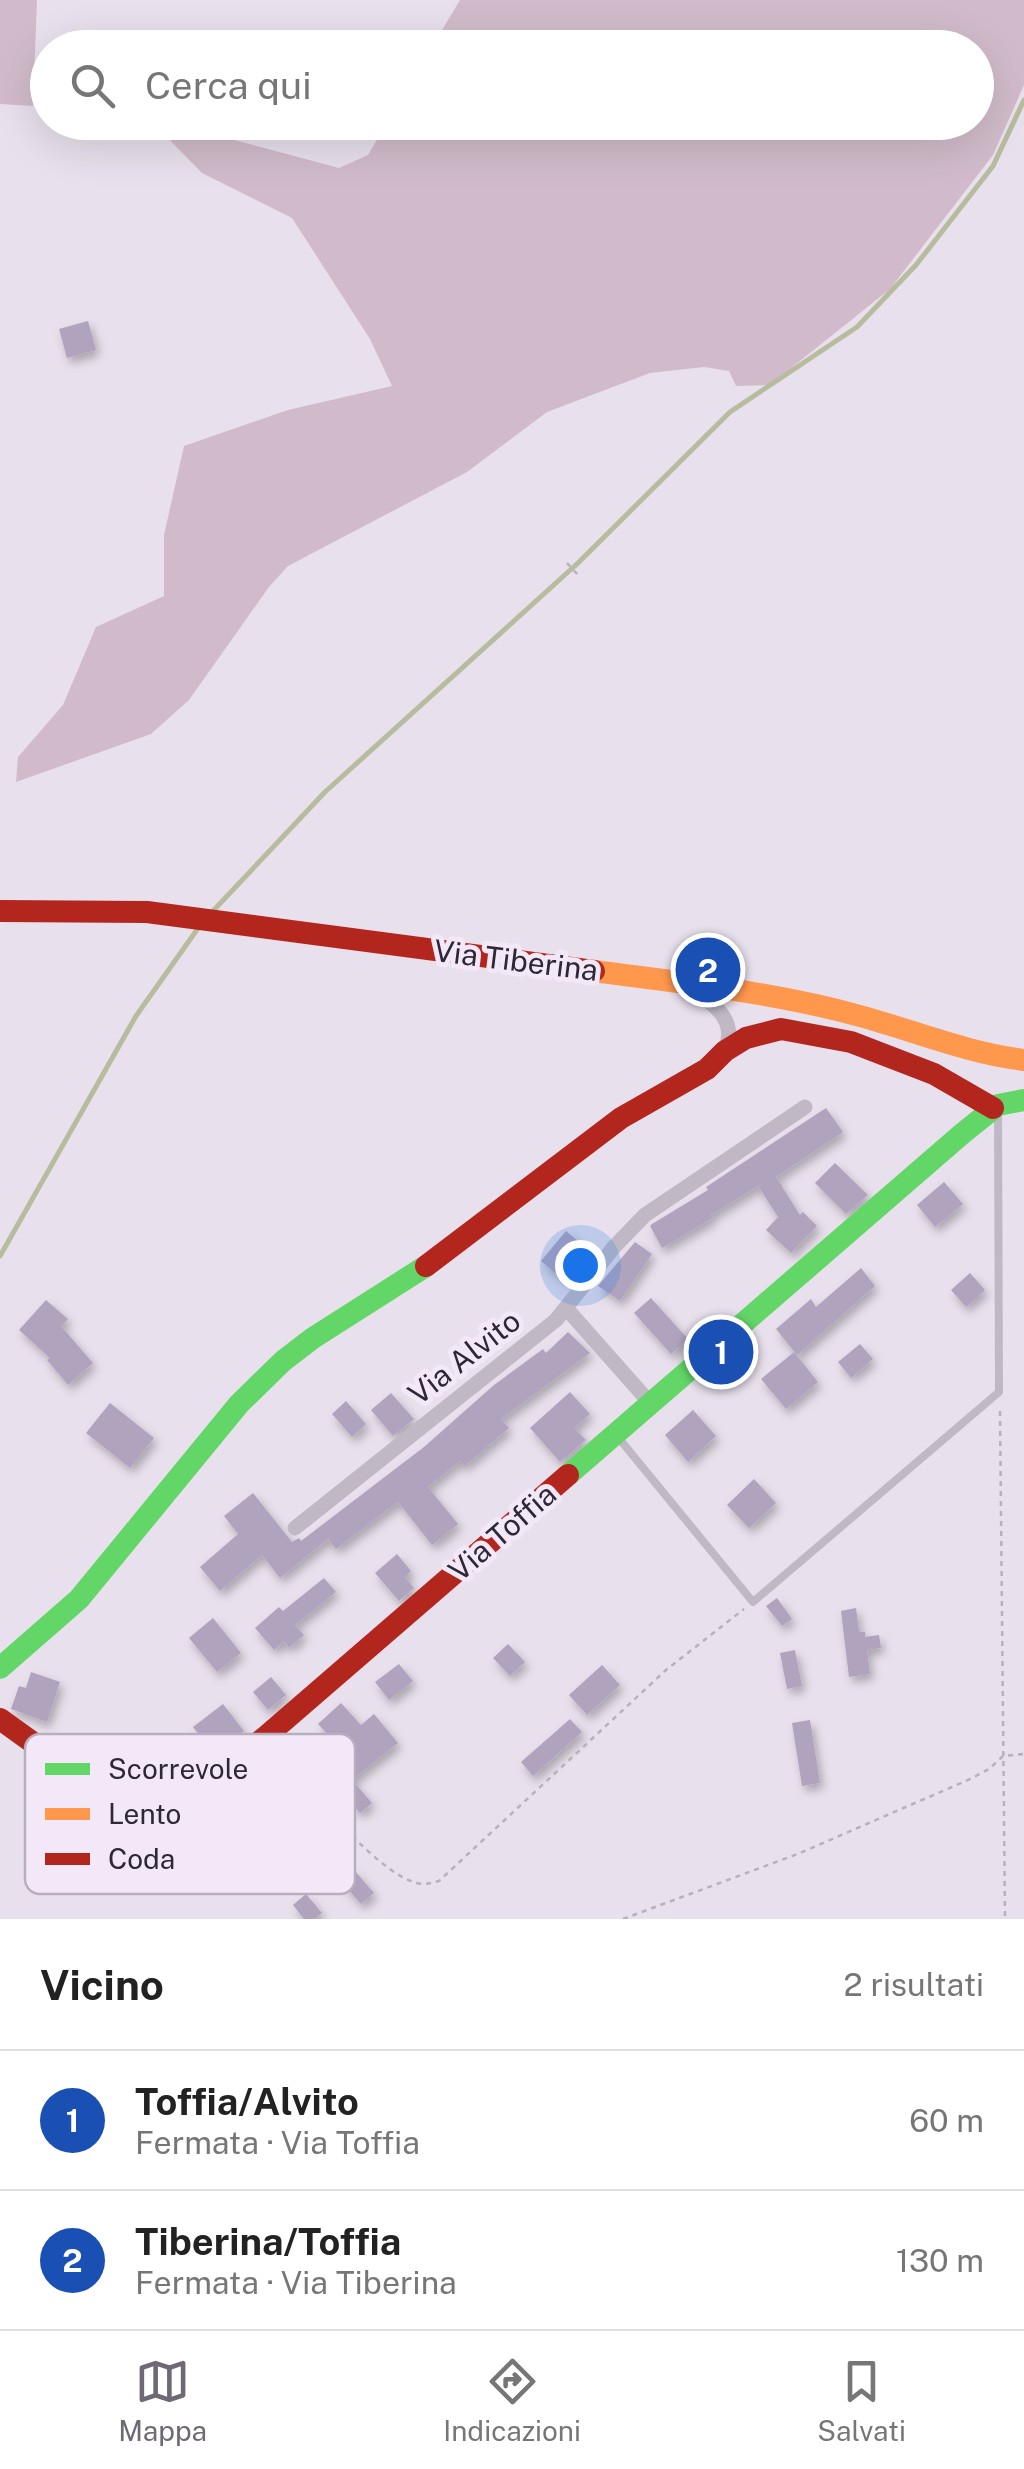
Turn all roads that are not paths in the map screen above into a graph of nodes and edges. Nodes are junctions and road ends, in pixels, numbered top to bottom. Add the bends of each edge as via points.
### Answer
1 (0, 911) edge
2 (685, 982) junction
3 (736, 990) junction
4 (726, 1019) junction
5 (725, 1050) junction
6 (1024, 1060) edge
7 (1024, 1100) edge
8 (805, 1107) dead end
9 (996, 1107) junction
10 (566, 1308) junction
11 (651, 1404) junction
12 (616, 1434) junction
13 (295, 1528) dead end
14 (0, 1668) edge
15 (0, 1718) edge
16 (269, 1734) edge
17 (25, 1736) edge

1 - 2 street, Via Tiberina via 188,916
2 - 3 street, Via Tiberina
2 - 4 street
3 - 4 street
3 - 6 street, Via Tiberina
4 - 5 street
5 - 9 street via 776,1030 851,1042
5 - 14 street via 706,1069 621,1118 445,1254 283,1361 238,1404 79,1600
7 - 9 street
8 - 10 street, Via Alvito via 645,1215
9 - 11 street, Via Toffia
9 - 12 lane via 999,1392 752,1602
10 - 11 street
10 - 13 street, Via Alvito
11 - 12 street, Via Toffia
12 - 16 street, Via Toffia
15 - 17 street, Via Toffia

